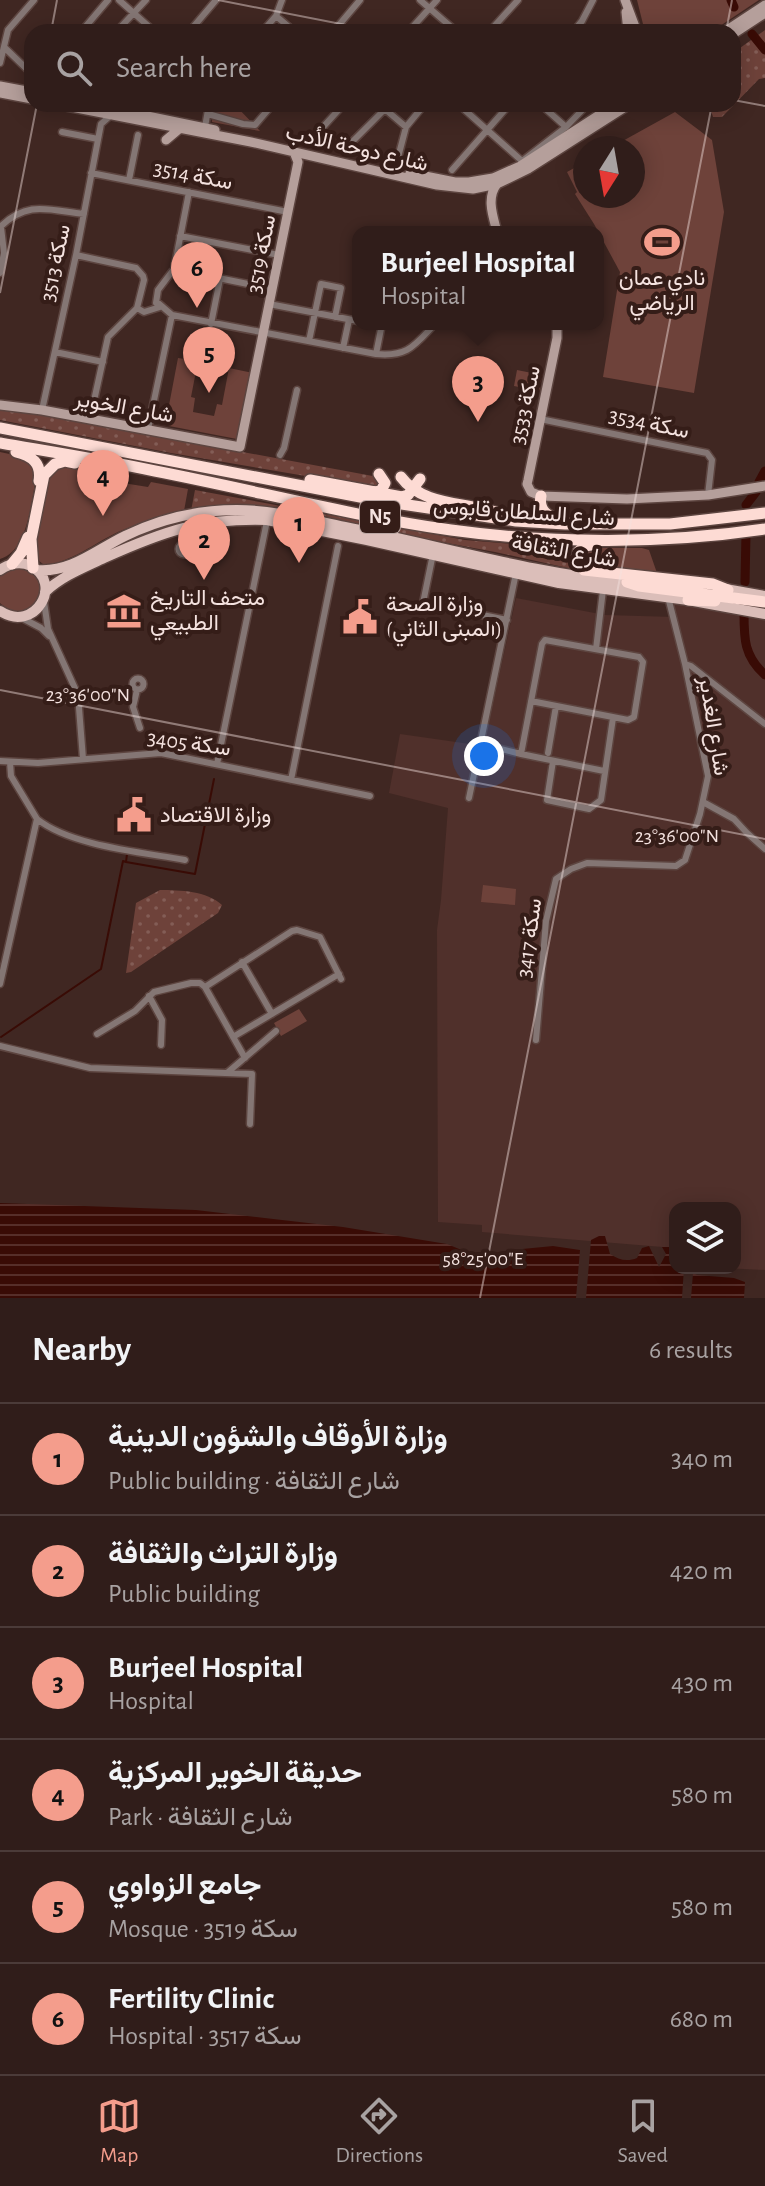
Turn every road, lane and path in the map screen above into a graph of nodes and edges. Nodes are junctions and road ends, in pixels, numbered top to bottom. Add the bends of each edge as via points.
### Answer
1 (34, 0) edge
2 (108, 0) edge
3 (119, 0) edge
4 (146, 0) edge
5 (216, 0) edge
6 (282, 0) edge
7 (360, 0) edge
8 (420, 0) edge
9 (437, 0) edge
10 (518, 0) edge
11 (593, 0) edge
12 (626, 2) edge
13 (765, 5) edge
14 (429, 9) junction
15 (133, 13) junction
16 (765, 13) edge
17 (276, 16) junction
18 (0, 23) edge
19 (88, 24) edge
20 (123, 24) edge
21 (146, 24) edge
22 (196, 24) edge
23 (269, 24) edge
24 (286, 24) edge
25 (340, 24) edge
26 (415, 24) edge
27 (447, 24) edge
28 (496, 24) edge
29 (580, 24) edge
30 (627, 24) edge
31 (634, 24) edge
32 (736, 24) edge
33 (741, 29) edge
34 (8, 30) junction
35 (4, 47) junction
36 (0, 63) edge
37 (24, 66) edge
38 (0, 86) edge
39 (24, 90) edge
40 (0, 93) edge
41 (24, 98) edge
42 (98, 112) edge
43 (115, 112) edge
44 (120, 112) edge
45 (127, 112) edge
46 (266, 112) edge
47 (337, 112) edge
48 (377, 112) edge
49 (389, 112) edge
50 (418, 112) edge
51 (467, 112) edge
52 (502, 112) edge
53 (549, 112) edge
54 (580, 112) edge
55 (604, 112) edge
56 (617, 112) edge
57 (208, 114) joint
58 (134, 120) junction
59 (101, 124) junction
60 (205, 127) junction
61 (406, 127) junction
62 (566, 127) junction
63 (179, 129) junction
64 (486, 129) junction
65 (62, 132) dead end
66 (135, 135) joint
67 (313, 138) dead end
68 (98, 139) junction
69 (166, 140) dead end
70 (347, 147) dead end
71 (296, 157) junction
72 (395, 169) junction
73 (452, 170) dead end
74 (91, 173) junction
75 (129, 180) junction
76 (497, 184) junction
77 (473, 189) junction
78 (189, 192) junction
79 (490, 199) junction
80 (288, 212) junction
81 (84, 214) junction
82 (496, 226) edge
83 (0, 227) edge
84 (180, 236) junction
85 (76, 255) junction
86 (279, 255) junction
87 (174, 269) junction
88 (0, 273) edge
89 (220, 279) junction
90 (273, 289) junction
91 (269, 304) junction
92 (158, 305) junction
93 (137, 308) junction
94 (315, 313) junction
95 (172, 315) junction
96 (335, 317) junction
97 (349, 320) junction
98 (352, 320) edge
99 (211, 324) junction
100 (381, 330) edge
101 (430, 330) edge
102 (557, 330) edge
103 (264, 334) junction
104 (309, 341) junction
105 (343, 348) junction
106 (55, 352) junction
107 (376, 354) junction
108 (103, 362) junction
109 (297, 390) dead end
110 (0, 405) edge
111 (42, 410) junction
112 (90, 419) junction
113 (540, 419) junction
114 (0, 428) edge
115 (148, 429) junction
116 (0, 446) edge
117 (240, 447) joint
118 (280, 455) dead end
119 (189, 464) junction
120 (154, 470) junction
121 (379, 474) dead end
122 (401, 477) dead end
123 (416, 484) junction
124 (765, 486) edge
125 (373, 492) junction
126 (536, 494) junction
127 (708, 495) junction
128 (765, 506) edge
129 (240, 510) junction
130 (765, 513) edge
131 (735, 517) junction
132 (267, 520) junction
133 (516, 521) junction
134 (327, 523) junction
135 (565, 524) junction
136 (765, 529) edge
137 (614, 540) junction
138 (338, 546) dead end
139 (433, 554) junction
140 (5, 566) edge
141 (35, 569) junction
142 (516, 573) junction
143 (627, 582) junction
144 (603, 590) junction
145 (728, 590) junction
146 (699, 592) junction
147 (45, 595) junction
148 (668, 597) junction
149 (688, 600) joint
150 (764, 602) edge
151 (0, 611) edge
152 (18, 617) junction
153 (507, 620) junction
154 (0, 624) edge
155 (52, 639) junction
156 (596, 649) junction
157 (685, 664) junction
158 (137, 690) dead end
159 (531, 701) junction
160 (556, 706) junction
161 (613, 718) junction
162 (765, 724) edge
163 (140, 728) dead end
164 (481, 744) junction
165 (548, 753) dead end
166 (521, 754) junction
167 (83, 759) junction
168 (0, 761) edge
169 (553, 761) junction
170 (10, 762) junction
171 (217, 764) junction
172 (604, 771) junction
173 (291, 780) junction
174 (370, 796) dead end
175 (469, 798) dead end
176 (703, 802) junction
177 (37, 819) junction
178 (765, 849) edge
179 (185, 860) dead end
180 (685, 860) joint
181 (242, 962) junction
182 (0, 983) edge
183 (205, 987) junction
184 (149, 996) junction
185 (272, 1014) junction
186 (276, 1031) dead end
187 (97, 1034) dead end
188 (233, 1037) junction
189 (536, 1040) dead end
190 (161, 1045) dead end
191 (0, 1046) edge
192 (245, 1058) junction
193 (226, 1073) junction
194 (250, 1124) dead end

1 - 34 street
2 - 19 street
3 - 15 street
4 - 15 street
5 - 22 street
6 - 17 street
7 - 25 street
8 - 14 street
9 - 14 street
10 - 28 street
11 - 29 street
12 - 30 main road
12 - 31 main road
13 - 32 main road
14 - 26 street
14 - 27 street
15 - 20 street
15 - 21 street
16 - 33 main road
17 - 23 street
17 - 24 street
18 - 34 street
34 - 35 street
35 - 36 street
35 - 37 street
38 - 39 main road
40 - 41 main road
42 - 59 street
43 - 59 street
44 - 58 main road, شارع دوحة الأدب
45 - 60 main road, شارع دوحة الأدب
46 - 57 street via 255,125
47 - 67 street
48 - 70 street
49 - 61 street
50 - 61 street
51 - 64 street
52 - 64 street
53 - 62 street
54 - 62 street
55 - 72 main road, شارع دوحة الأدب via 493,178 455,182
56 - 76 main road, شارع دوحة الأدب
57 - 60 street
58 - 63 main road, شارع دوحة الأدب
58 - 66 main road
59 - 68 street, سكة 3513
60 - 72 main road, شارع دوحة الأدب
61 - 72 street
62 - 64 street via 522,161
63 - 69 main road
63 - 71 main road, شارع دوحة الأدب
64 - 73 street
65 - 68 street
66 - 75 street
68 - 74 street, سكة 3513
71 - 77 main road, شارع دوحة الأدب via 307,155 407,184
71 - 80 main road, سكة 3519
74 - 75 street, سكة 3514
74 - 81 street, سكة 3513
75 - 78 street, سكة 3514
76 - 77 main road, شارع دوحة الأدب
76 - 79 main road
77 - 79 main road
78 - 80 street, سكة 3514
78 - 84 street
79 - 82 main road
80 - 86 main road, سكة 3519
81 - 83 street via 31,209
81 - 85 street, سكة 3513
83 - 88 street
84 - 86 street
84 - 87 street
85 - 93 street via 140,272 144,280
85 - 106 street, سكة 3513
86 - 90 main road, سكة 3519
87 - 89 street
87 - 92 street via 158,290
89 - 90 street
89 - 99 street
90 - 91 main road, سكة 3519
91 - 94 street
91 - 103 main road, سكة 3519
92 - 93 street via 144,312
92 - 95 street
93 - 108 street via 108,337
94 - 96 street
94 - 96 street via 321,284 341,288
94 - 104 street
95 - 99 street
95 - 115 street
96 - 97 street
97 - 98 street
97 - 105 street
99 - 103 street
100 - 107 street
101 - 107 street via 405,352
102 - 113 main road, سكة 3533
103 - 104 street
103 - 117 main road, سكة 3519
104 - 105 street
105 - 107 street
106 - 108 street
106 - 111 street, سكة 3513
108 - 112 street
109 - 118 street
110 - 111 main road, شارع الخوير
111 - 112 main road, شارع الخوير
112 - 115 main road, شارع الخوير
113 - 126 main road, سكة 3533 via 527,484
113 - 127 street, سكة 3534 via 707,453 712,460
114 - 119 highway, شارع السلطان قابوس / N5
115 - 117 main road, شارع الخوير
116 - 120 highway, شارع السلطان قابوس / N5
116 - 140 highway via 32,457 40,475 27,540
119 - 125 highway
119 - 133 highway, شارع السلطان قابوس / N5
120 - 137 highway, شارع السلطان قابوس / N5 via 447,529
120 - 141 highway via 133,473 65,461 50,467 31,539
121 - 125 highway via 384,488
122 - 123 highway
123 - 125 highway via 402,497
123 - 133 highway via 433,498
124 - 127 main road
126 - 127 main road via 627,499
126 - 135 highway via 543,511
128 - 131 highway
129 - 132 main road
129 - 134 main road, شارع الثقافة
129 - 141 main road, شارع الثقافة via 185,515 126,536 60,570
130 - 131 highway, شارع السلطان قابوس / N5
131 - 135 highway, شارع السلطان قابوس / N5 via 670,524
132 - 134 main road via 271,516
132 - 139 main road, شارع الثقافة
132 - 147 main road, شارع الثقافة via 218,521 144,539 71,573
132 - 171 street
133 - 135 highway, شارع السلطان قابوس / N5
134 - 143 main road, شارع الثقافة via 529,567
136 - 137 highway, شارع السلطان قابوس / N5
137 - 145 highway via 582,547 577,555 580,566
138 - 173 street
139 - 142 main road, شارع الثقافة
139 - 153 street via 423,603
140 - 141 main road via 23,563
141 - 147 main road
142 - 144 main road, شارع الثقافة
142 - 153 street
143 - 145 main road, شارع الثقافة
143 - 146 highway
144 - 148 main road, شارع الثقافة
144 - 156 street
145 - 150 main road, شارع الثقافة
146 - 148 highway via 673,591
146 - 150 highway
147 - 152 main road, شارع الثقافة via 33,613
147 - 155 street
148 - 149 main road, شارع الثقافة
148 - 157 street, شارع الغدير
149 - 150 highway
151 - 152 main road
152 - 154 main road, شارع الثقافة
152 - 155 street
153 - 164 street
155 - 167 street via 78,695
156 - 159 street via 545,640
156 - 161 street via 643,662 634,717
157 - 162 street
157 - 176 street, شارع الغدير via 708,776
158 - 163 street via 133,707
159 - 160 street
159 - 166 street
160 - 161 street
160 - 165 street
161 - 172 street
164 - 166 street
164 - 175 street
166 - 169 street
167 - 170 street, سكة 3405
167 - 171 street, سكة 3405 via 161,753
168 - 170 street, سكة 3405
169 - 172 street
169 - 172 street via 547,800 589,809 601,800
170 - 177 street via 11,776
171 - 173 street, سكة 3405
173 - 174 street, سكة 3405
176 - 178 street via 734,819
176 - 180 street, شارع الغدير
177 - 179 street via 68,836
177 - 182 street
180 - 189 street, سكة 3417 via 676,866 587,863 556,879 546,921
181 - 183 street
181 - 185 street
181 - 185 street via 292,931 320,937 340,977
183 - 184 street via 191,983
183 - 188 street
184 - 187 street
184 - 190 street via 162,1020
185 - 188 street
186 - 192 street
188 - 192 street
191 - 193 street via 90,1068
192 - 193 street
193 - 194 street via 252,1074

